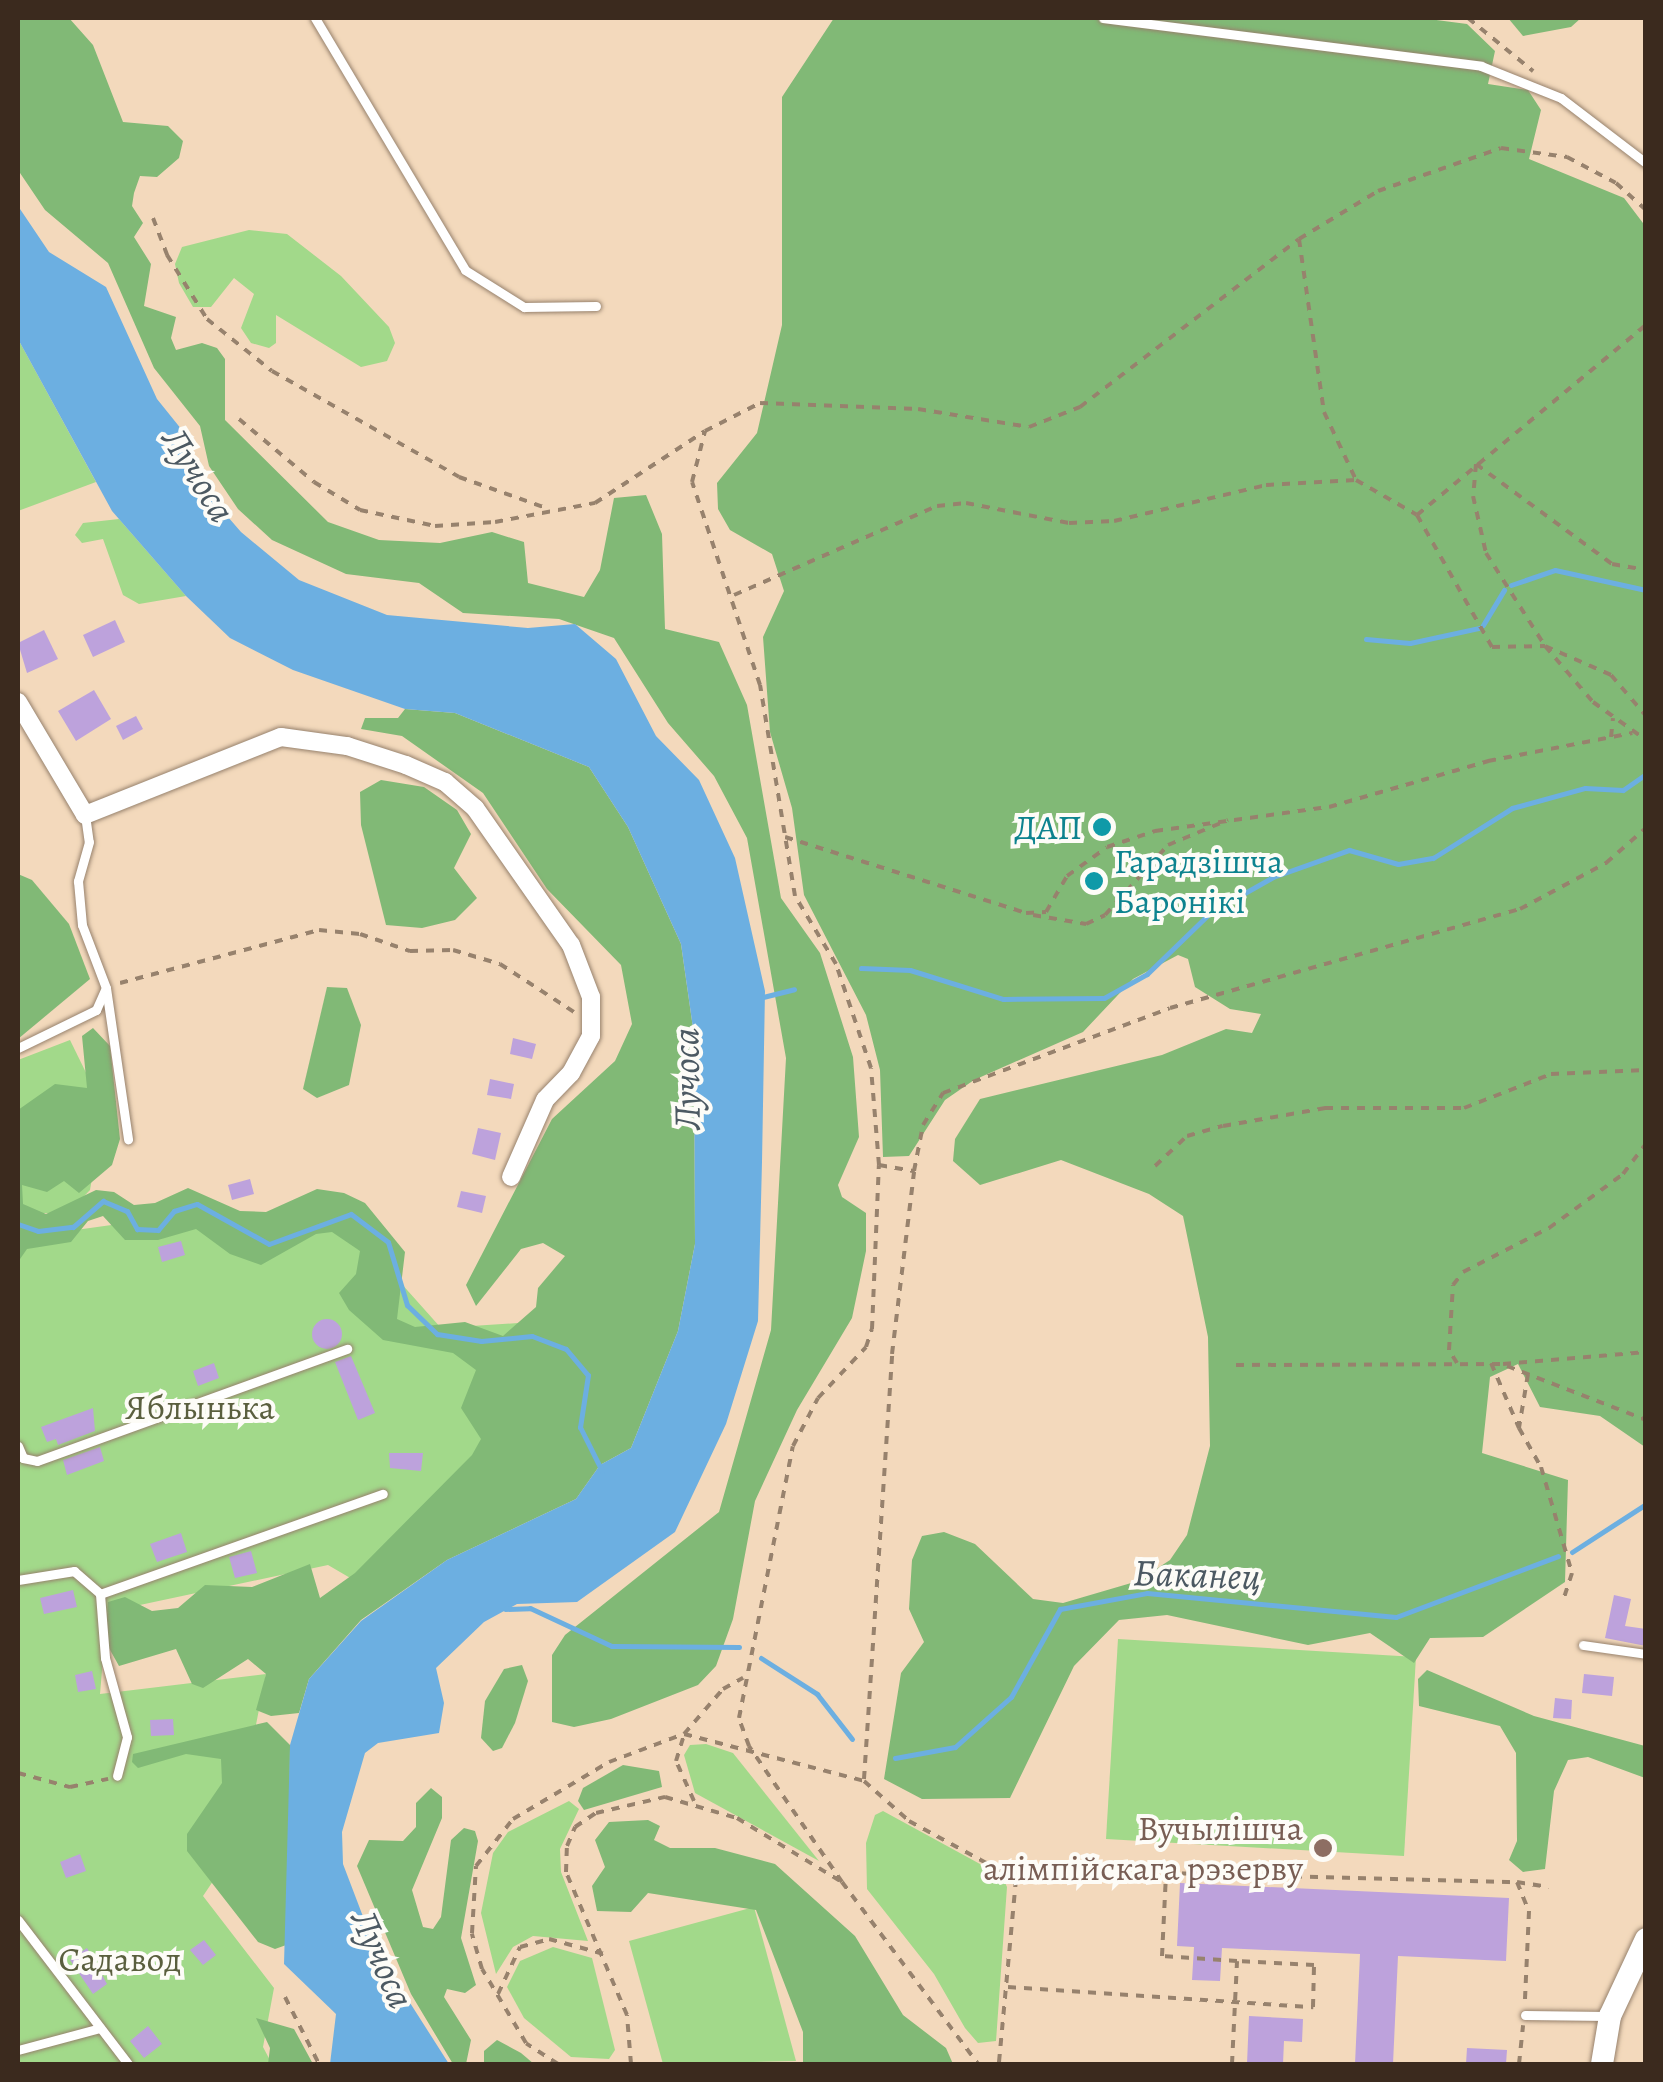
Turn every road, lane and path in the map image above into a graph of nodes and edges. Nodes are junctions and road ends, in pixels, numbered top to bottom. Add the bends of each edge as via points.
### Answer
1 (316, 18) edge
2 (1103, 18) edge
3 (1468, 18) edge
4 (1537, 74) dead end
5 (1646, 163) edge
6 (1646, 210) edge
7 (153, 218) dead end
8 (1299, 239) junction
9 (596, 306) dead end
10 (1646, 325) edge
11 (240, 419) dead end
12 (705, 431) junction
13 (1476, 464) junction
14 (1356, 480) junction
15 (546, 508) junction
16 (1417, 515) junction
17 (1646, 570) edge
18 (734, 595) junction
19 (1545, 646) junction
20 (18, 702) edge
21 (1646, 716) edge
22 (1613, 718) junction
23 (1632, 733) junction
24 (1610, 737) junction
25 (1646, 740) edge
26 (86, 815) junction
27 (1238, 816) junction
28 (1646, 828) edge
29 (785, 836) junction
30 (1026, 914) junction
31 (106, 988) junction
32 (591, 1028) junction
33 (18, 1048) edge
34 (1646, 1070) edge
35 (128, 1140) dead end
36 (1646, 1143) edge
37 (879, 1165) junction
38 (1155, 1166) dead end
39 (914, 1171) junction
40 (511, 1177) dead end
41 (347, 1349) dead end
42 (1646, 1352) edge
43 (1490, 1362) junction
44 (1457, 1363) junction
45 (1503, 1364) junction
46 (1236, 1365) dead end
47 (1528, 1374) junction
48 (1646, 1420) edge
49 (1518, 1428) junction
50 (18, 1446) edge
51 (383, 1494) dead end
52 (18, 1580) edge
53 (100, 1594) junction
54 (1564, 1598) dead end
55 (1583, 1645) dead end
56 (1646, 1654) edge
57 (743, 1678) junction
58 (684, 1734) junction
59 (749, 1746) junction
60 (18, 1773) edge
61 (117, 1776) joint
62 (864, 1780) junction
63 (694, 1802) junction
64 (842, 1882) junction
65 (1518, 1882) junction
66 (1549, 1887) dead end
67 (18, 1920) edge
68 (1646, 1939) edge
69 (604, 1954) junction
70 (1236, 1961) junction
71 (1008, 1987) junction
72 (285, 1997) dead end
73 (497, 1998) junction
74 (1235, 2004) junction
75 (1525, 2015) junction
76 (1610, 2016) junction
77 (100, 2028) junction
78 (18, 2050) edge
79 (128, 2064) edge
80 (319, 2064) edge
81 (558, 2064) edge
82 (631, 2064) edge
83 (978, 2064) edge
84 (1000, 2064) edge
85 (1232, 2064) edge
86 (1519, 2064) edge
87 (1602, 2064) edge

1 - 9 lane via 465,270 524,307
2 - 5 lane via 1481,66 1561,98
3 - 4 path
6 - 8 path via 1616,183 1567,157 1501,148 1378,191
7 - 15 path via 167,256 208,320 272,371 460,477
8 - 12 path via 1080,407 1029,427 918,409 760,403
8 - 14 path via 1324,412
10 - 13 path
11 - 15 path via 314,482 360,510 435,526 495,522
12 - 15 path via 595,503
12 - 18 path via 692,482
13 - 16 path
13 - 17 path via 1612,564
13 - 19 path via 1474,496 1486,553
14 - 16 path
14 - 18 path via 1266,485 1114,521 1069,524 966,504 937,506
16 - 19 path via 1492,647
18 - 29 path via 760,685
19 - 21 path via 1611,675
19 - 22 path
20 - 26 street
22 - 23 path
22 - 24 path
23 - 24 path
23 - 25 path
24 - 27 path via 1488,761 1329,808
26 - 31 lane via 89,842 78,881 82,925
26 - 32 street via 282,737 347,746 406,765 445,782 486,823 572,945 591,997
27 - 30 path via 1107,847 1066,876 1046,912
27 - 30 path via 1168,845 1105,915 1086,924
28 - 39 path via 1606,863 1520,909 1170,1008 944,1093 923,1125
29 - 30 path
29 - 37 path via 794,896 836,964 871,1068
31 - 32 path via 319,930 360,934 410,951 453,950 500,964
31 - 33 lane via 96,1010
31 - 35 lane
32 - 40 street via 571,1073 545,1100
34 - 38 path via 1551,1074 1464,1108 1326,1108 1222,1126 1187,1136
36 - 44 path via 1623,1174 1548,1228 1463,1272 1453,1285 1449,1350
37 - 39 path
37 - 57 path via 872,1329 866,1347 818,1398 793,1446
39 - 62 path via 892,1354
41 - 50 lane via 37,1460 23,1458
42 - 45 path
43 - 44 path
43 - 45 path
43 - 49 path
44 - 46 path
45 - 47 path
47 - 48 path
47 - 49 path
49 - 54 path via 1541,1467 1572,1573
51 - 53 lane
52 - 53 lane via 74,1571
53 - 61 lane via 105,1658 127,1736
55 - 56 lane
57 - 58 path via 723,1689
57 - 59 path via 739,1718
58 - 59 path
58 - 63 path via 676,1761
58 - 73 path via 610,1762 514,1819 492,1840 476,1866 472,1934
59 - 62 path
59 - 64 path
60 - 61 path via 70,1787
62 - 71 path via 908,1821 1016,1878
63 - 64 path via 777,1840
63 - 69 path via 626,1802 575,1827 566,1872
64 - 83 path
65 - 66 path
65 - 70 path via 1166,1873 1162,1956
65 - 75 path via 1529,1911
67 - 77 lane
68 - 76 street
69 - 73 path via 549,1939 520,1946
69 - 82 path via 626,2015
70 - 74 path
70 - 74 path via 1314,1964 1314,1978 1313,2006
71 - 74 path
71 - 84 path
72 - 80 path
73 - 81 path via 526,2043
74 - 85 path
75 - 76 lane
75 - 86 path
76 - 87 street
77 - 78 lane
77 - 79 lane

